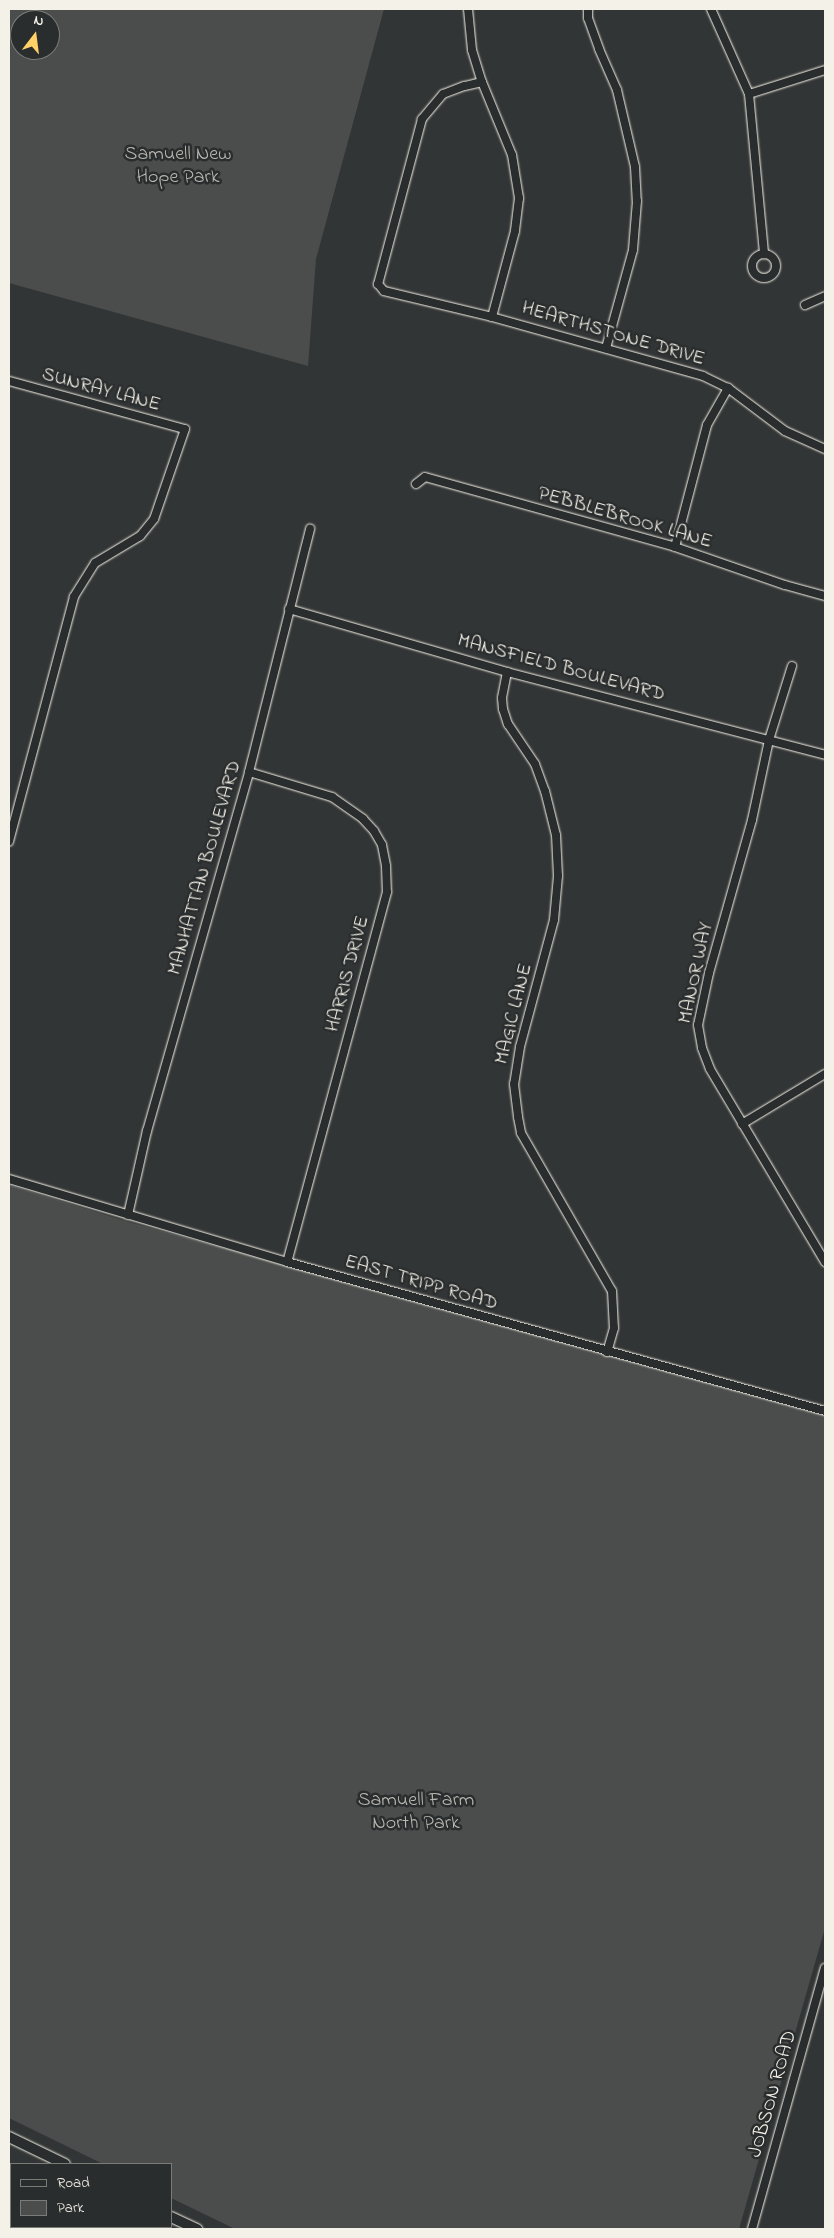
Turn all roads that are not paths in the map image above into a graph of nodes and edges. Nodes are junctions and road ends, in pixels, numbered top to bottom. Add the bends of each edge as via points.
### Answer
1 (468, 9) edge
2 (588, 9) edge
3 (711, 9) edge
4 (825, 70) edge
5 (482, 82) junction
6 (749, 94) junction
7 (764, 254) dead end
8 (825, 296) edge
9 (805, 305) dead end
10 (492, 317) junction
11 (606, 348) junction
12 (9, 381) edge
13 (728, 388) junction
14 (825, 449) edge
15 (416, 484) dead end
16 (310, 529) dead end
17 (675, 547) junction
18 (825, 596) edge
19 (289, 609) junction
20 (792, 666) dead end
21 (507, 672) junction
22 (769, 740) junction
23 (825, 755) edge
24 (249, 772) junction
25 (9, 842) edge
26 (825, 1074) edge
27 (742, 1124) junction
28 (9, 1179) edge
29 (128, 1214) junction
30 (288, 1262) junction
31 (825, 1262) edge
32 (607, 1352) junction
33 (825, 1411) edge
34 (825, 1968) edge
35 (9, 2137) edge
36 (63, 2163) edge
37 (172, 2216) edge
38 (197, 2229) edge
39 (752, 2229) edge

1 - 5 street via 472,50
2 - 11 street via 599,50 617,90 635,167 637,201 633,250
3 - 6 street
4 - 6 street
5 - 10 street via 512,155 519,198 515,232
5 - 10 street, HEARTHSTONE DRIVE via 443,94 422,119 378,284 384,291
6 - 7 street
8 - 9 street
10 - 11 street, HEARTHSTONE DRIVE
11 - 13 street, HEARTHSTONE DRIVE via 690,372
12 - 25 street, SUNRAY LANE via 185,429 154,519 140,536 95,563 74,598
13 - 14 street, HEARTHSTONE DRIVE via 785,431
13 - 17 street via 707,425
15 - 17 street, PEBBLEBROOK LANE via 425,477
16 - 19 street, MANHATTAN BOULEVARD
17 - 18 street, PEBBLEBROOK LANE
19 - 21 street, MANSFIELD BOULEVARD
19 - 24 street, MANHATTAN BOULEVARD
20 - 22 street, MANOR WAY
21 - 22 street, MANSFIELD BOULEVARD
21 - 32 street, MAGIC LANE via 503,709 508,724 535,764 544,791 556,835 558,876 554,920 520,1047 514,1084 518,1117 521,1133 612,1291 614,1328
22 - 23 street, MANSFIELD BOULEVARD
22 - 27 street, MANOR WAY via 752,820 709,973 698,1025 710,1069
24 - 29 street, MANHATTAN BOULEVARD via 147,1131
24 - 30 street, HARRIS DRIVE via 332,798 363,819 382,845 386,866 387,892
26 - 27 street
27 - 31 street, MANOR WAY
28 - 29 street, EAST TRIPP ROAD
29 - 30 street, EAST TRIPP ROAD
30 - 32 street, EAST TRIPP ROAD
32 - 33 street, EAST TRIPP ROAD
34 - 39 street, JOBSON ROAD
35 - 36 main road
37 - 38 main road

